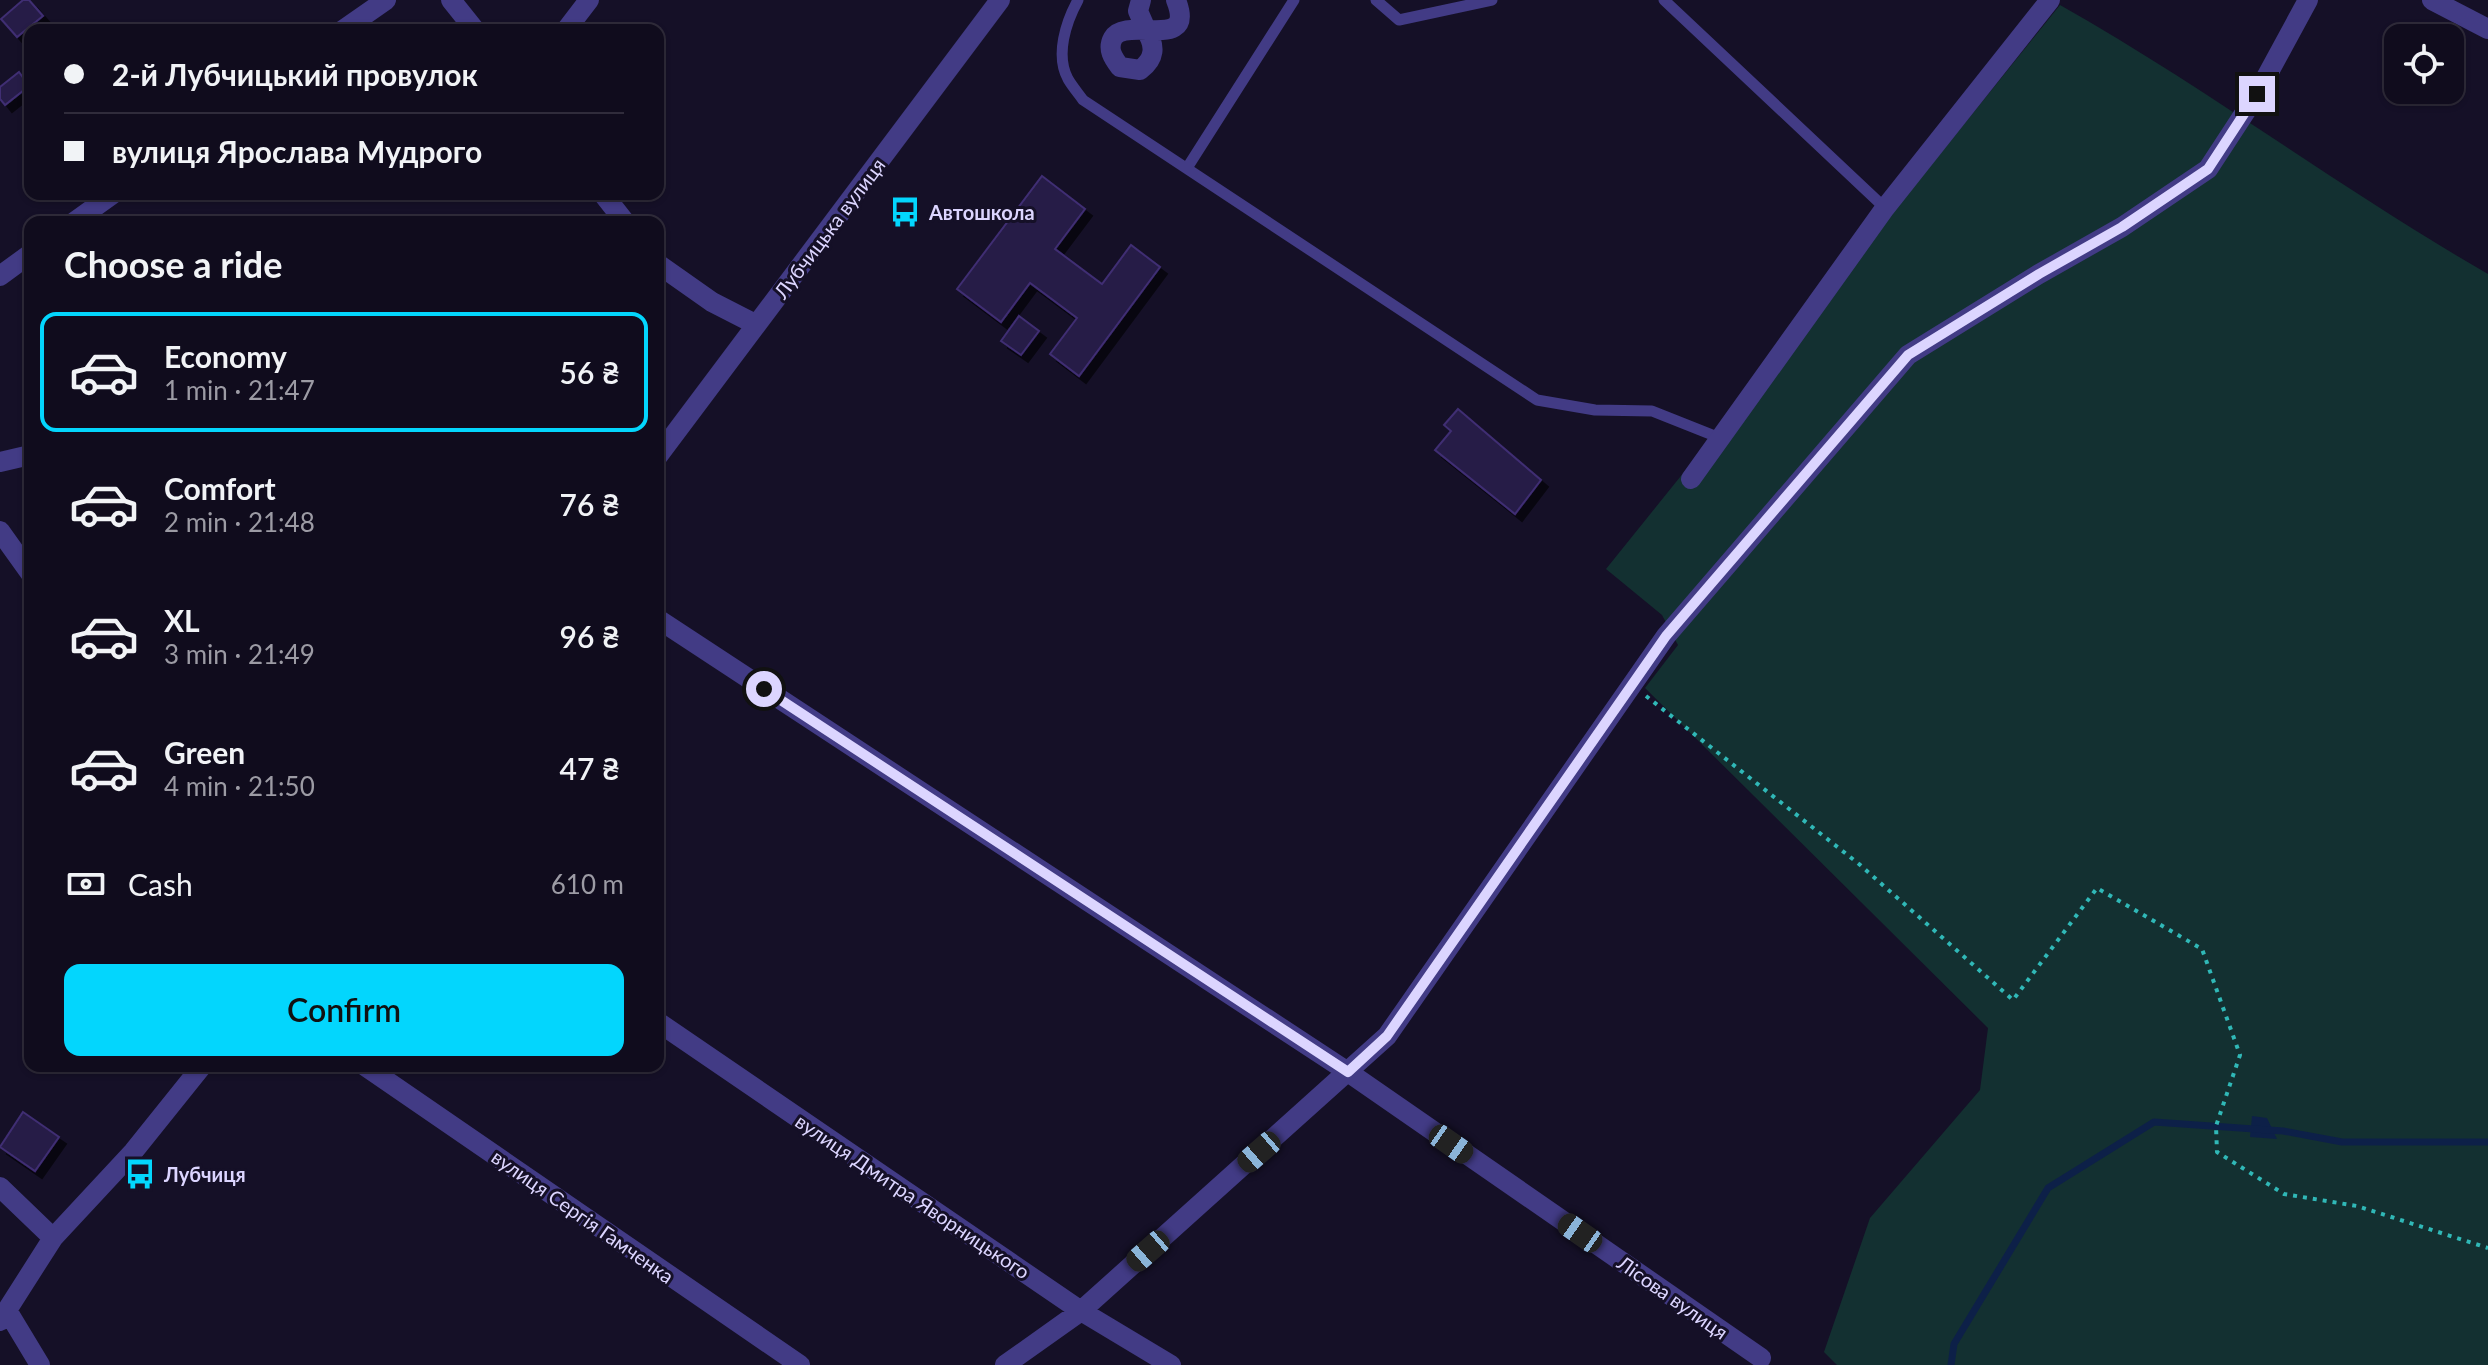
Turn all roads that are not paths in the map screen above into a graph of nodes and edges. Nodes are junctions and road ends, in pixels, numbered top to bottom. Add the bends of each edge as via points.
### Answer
1 (386, 0) edge
2 (451, 0) edge
3 (589, 0) edge
4 (1000, 0) edge
5 (1078, 0) edge
6 (1141, 0) edge
7 (1176, 0) edge
8 (1294, 0) edge
9 (1376, 0) edge
10 (1492, 0) edge
11 (1664, 0) edge
12 (2050, 0) edge
13 (2308, 0) edge
14 (2432, 0) edge
15 (352, 24) edge
16 (470, 24) edge
17 (571, 24) edge
18 (2488, 29) edge
19 (1187, 168) junction
20 (105, 200) edge
21 (608, 200) edge
22 (1885, 208) junction
23 (82, 216) edge
24 (620, 216) edge
25 (24, 258) edge
26 (664, 268) edge
27 (0, 276) edge
28 (755, 324) junction
29 (1720, 438) junction
30 (664, 448) edge
31 (24, 456) edge
32 (0, 462) edge
33 (1691, 479) dead end
34 (0, 531) edge
35 (24, 565) edge
36 (664, 623) edge
37 (664, 1026) edge
38 (197, 1072) edge
39 (374, 1072) edge
40 (1348, 1072) junction
41 (0, 1187) edge
42 (53, 1238) junction
43 (8, 1309) edge
44 (1081, 1311) junction
45 (1761, 1358) dead end
46 (40, 1365) edge
47 (800, 1365) edge
48 (1005, 1365) edge
49 (1171, 1365) edge

1 - 15 street
2 - 16 street
3 - 17 street
4 - 28 street, Лубчицька вулиця
5 - 19 lane via 1063,45 1066,77 1083,100
6 - 7 street via 1138,11 1145,29 1153,49 1151,59 1140,70 1120,67 1110,46 1114,35 1136,28 1156,33 1168,31 1180,11
8 - 19 lane
9 - 10 lane via 1399,20
11 - 22 lane
12 - 22 street
13 - 40 street via 2208,169 1908,355 1666,636 1387,1036
14 - 18 street
19 - 29 lane via 1537,400 1595,410 1652,411
20 - 23 street
21 - 24 street
22 - 29 street
25 - 27 street
26 - 28 street
28 - 30 street, Лубчицька вулиця
29 - 33 street
31 - 32 street
34 - 35 street
36 - 40 street, Лісова вулиця
37 - 44 street, вулиця Дмитра Яворницького
38 - 42 street via 133,1152
39 - 47 street, вулиця Сергія Гамченка
40 - 44 street
40 - 45 street, Лісова вулиця
41 - 42 street
42 - 43 street
43 - 46 street
44 - 48 street
44 - 49 street, вулиця Дмитра Яворницького

